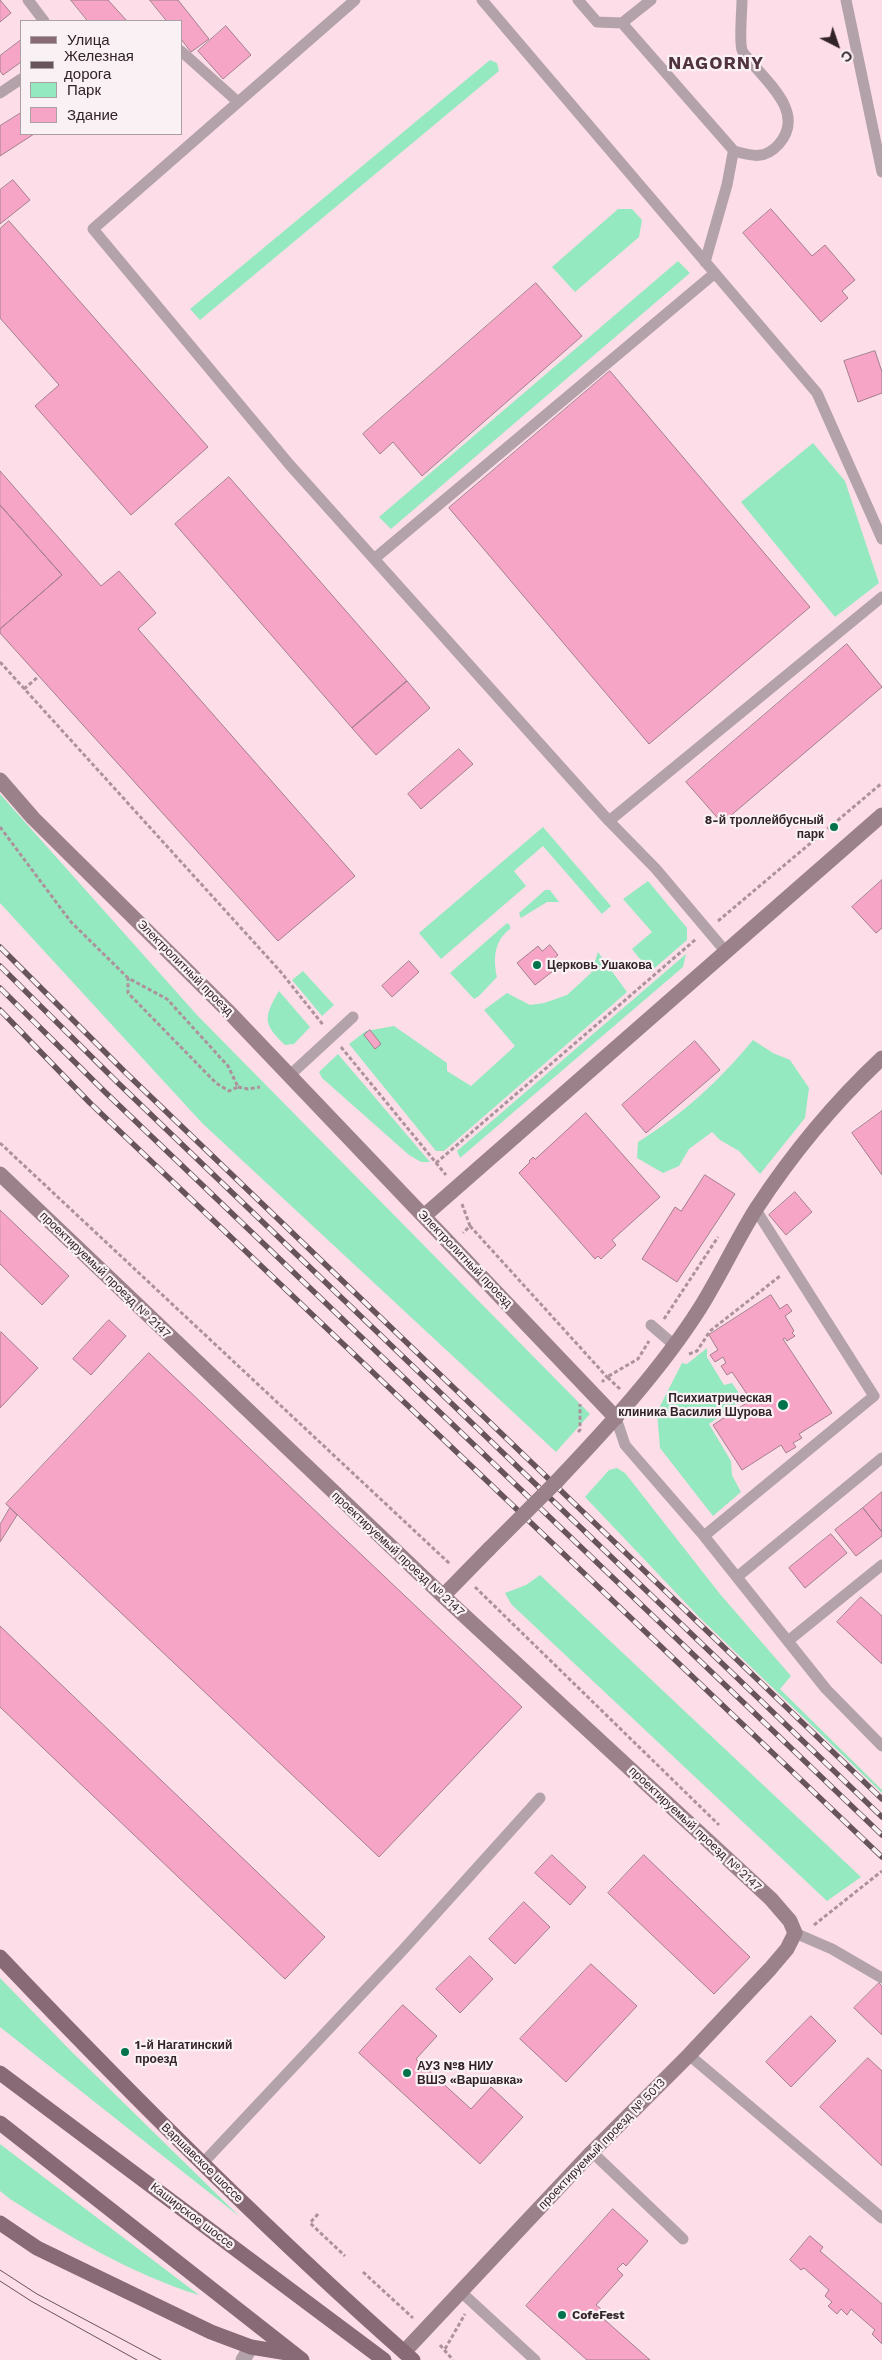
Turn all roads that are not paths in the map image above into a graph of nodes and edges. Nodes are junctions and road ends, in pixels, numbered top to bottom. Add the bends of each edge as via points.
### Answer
1 (28, 0) edge
2 (355, 0) edge
3 (482, 0) edge
4 (578, 0) edge
5 (651, 0) edge
6 (742, 0) edge
7 (846, 0) edge
8 (43, 20) edge
9 (622, 23) junction
10 (182, 52) edge
11 (20, 80) edge
12 (0, 93) edge
13 (238, 102) junction
14 (733, 154) dead end
15 (882, 172) edge
16 (705, 262) junction
17 (715, 273) junction
18 (882, 539) edge
19 (374, 559) junction
20 (882, 597) edge
21 (0, 780) edge
22 (882, 815) edge
23 (609, 821) junction
24 (726, 952) junction
25 (353, 1017) dead end
26 (881, 1061) edge
27 (290, 1075) junction
28 (0, 1174) edge
29 (756, 1210) junction
30 (424, 1216) junction
31 (654, 1327) road end
32 (673, 1344) junction
33 (616, 1418) junction
34 (882, 1458) edge
35 (704, 1536) junction
36 (882, 1565) edge
37 (737, 1577) junction
38 (443, 1596) junction
39 (788, 1641) junction
40 (882, 1746) edge
41 (540, 1798) dead end
42 (795, 1933) junction
43 (0, 1957) edge
44 (882, 1978) edge
45 (689, 2055) junction
46 (0, 2072) edge
47 (0, 2123) edge
48 (592, 2152) junction
49 (202, 2164) junction
50 (882, 2218) edge
51 (0, 2223) edge
52 (683, 2239) dead end
53 (460, 2291) junction
54 (251, 2347) junction
55 (408, 2356) edge
56 (298, 2357) edge
57 (243, 2360) edge
58 (384, 2360) edge
59 (535, 2360) edge

1 - 8 lane
2 - 13 lane
3 - 16 lane
4 - 9 lane via 597,22
5 - 9 lane
6 - 9 lane via 742,50 783,101 788,112 784,138 774,150 760,157 734,151
7 - 15 lane
10 - 13 lane
11 - 12 lane
13 - 19 lane via 93,229 289,464
14 - 16 lane via 728,185
16 - 17 lane
17 - 18 lane via 817,393
17 - 19 lane
19 - 23 lane
20 - 23 lane
21 - 27 street, Электролитный проезд via 33,818
22 - 24 street
23 - 24 lane via 656,869
24 - 30 street
25 - 27 lane
26 - 29 street via 817,1125
27 - 30 street, Электролитный проезд
28 - 38 street, проектируемый проезд № 2147
29 - 32 street via 699,1309
29 - 35 lane via 874,1396
30 - 33 street, Электролитный проезд via 585,1399
31 - 32 lane
32 - 33 street
33 - 35 lane via 625,1445
33 - 38 street, bridge
34 - 37 lane
35 - 37 lane
36 - 39 lane
37 - 39 lane
38 - 42 street, проектируемый проезд № 2147 via 771,1899 790,1921
39 - 40 lane via 826,1689
41 - 49 lane
42 - 44 lane via 832,1948
42 - 45 street, проектируемый проезд № 5013 via 788,1949
43 - 49 main road, Варшавское шоссе
45 - 48 street, проектируемый проезд № 5013
45 - 50 lane
46 - 58 main road, Каширское шоссе
47 - 56 main road
48 - 52 lane
48 - 53 street, проектируемый проезд № 5013
49 - 55 main road, Варшавское шоссе
51 - 54 main road via 37,2248 211,2332
53 - 55 street, проектируемый проезд № 5013
53 - 59 lane
54 - 56 main road
54 - 57 street

